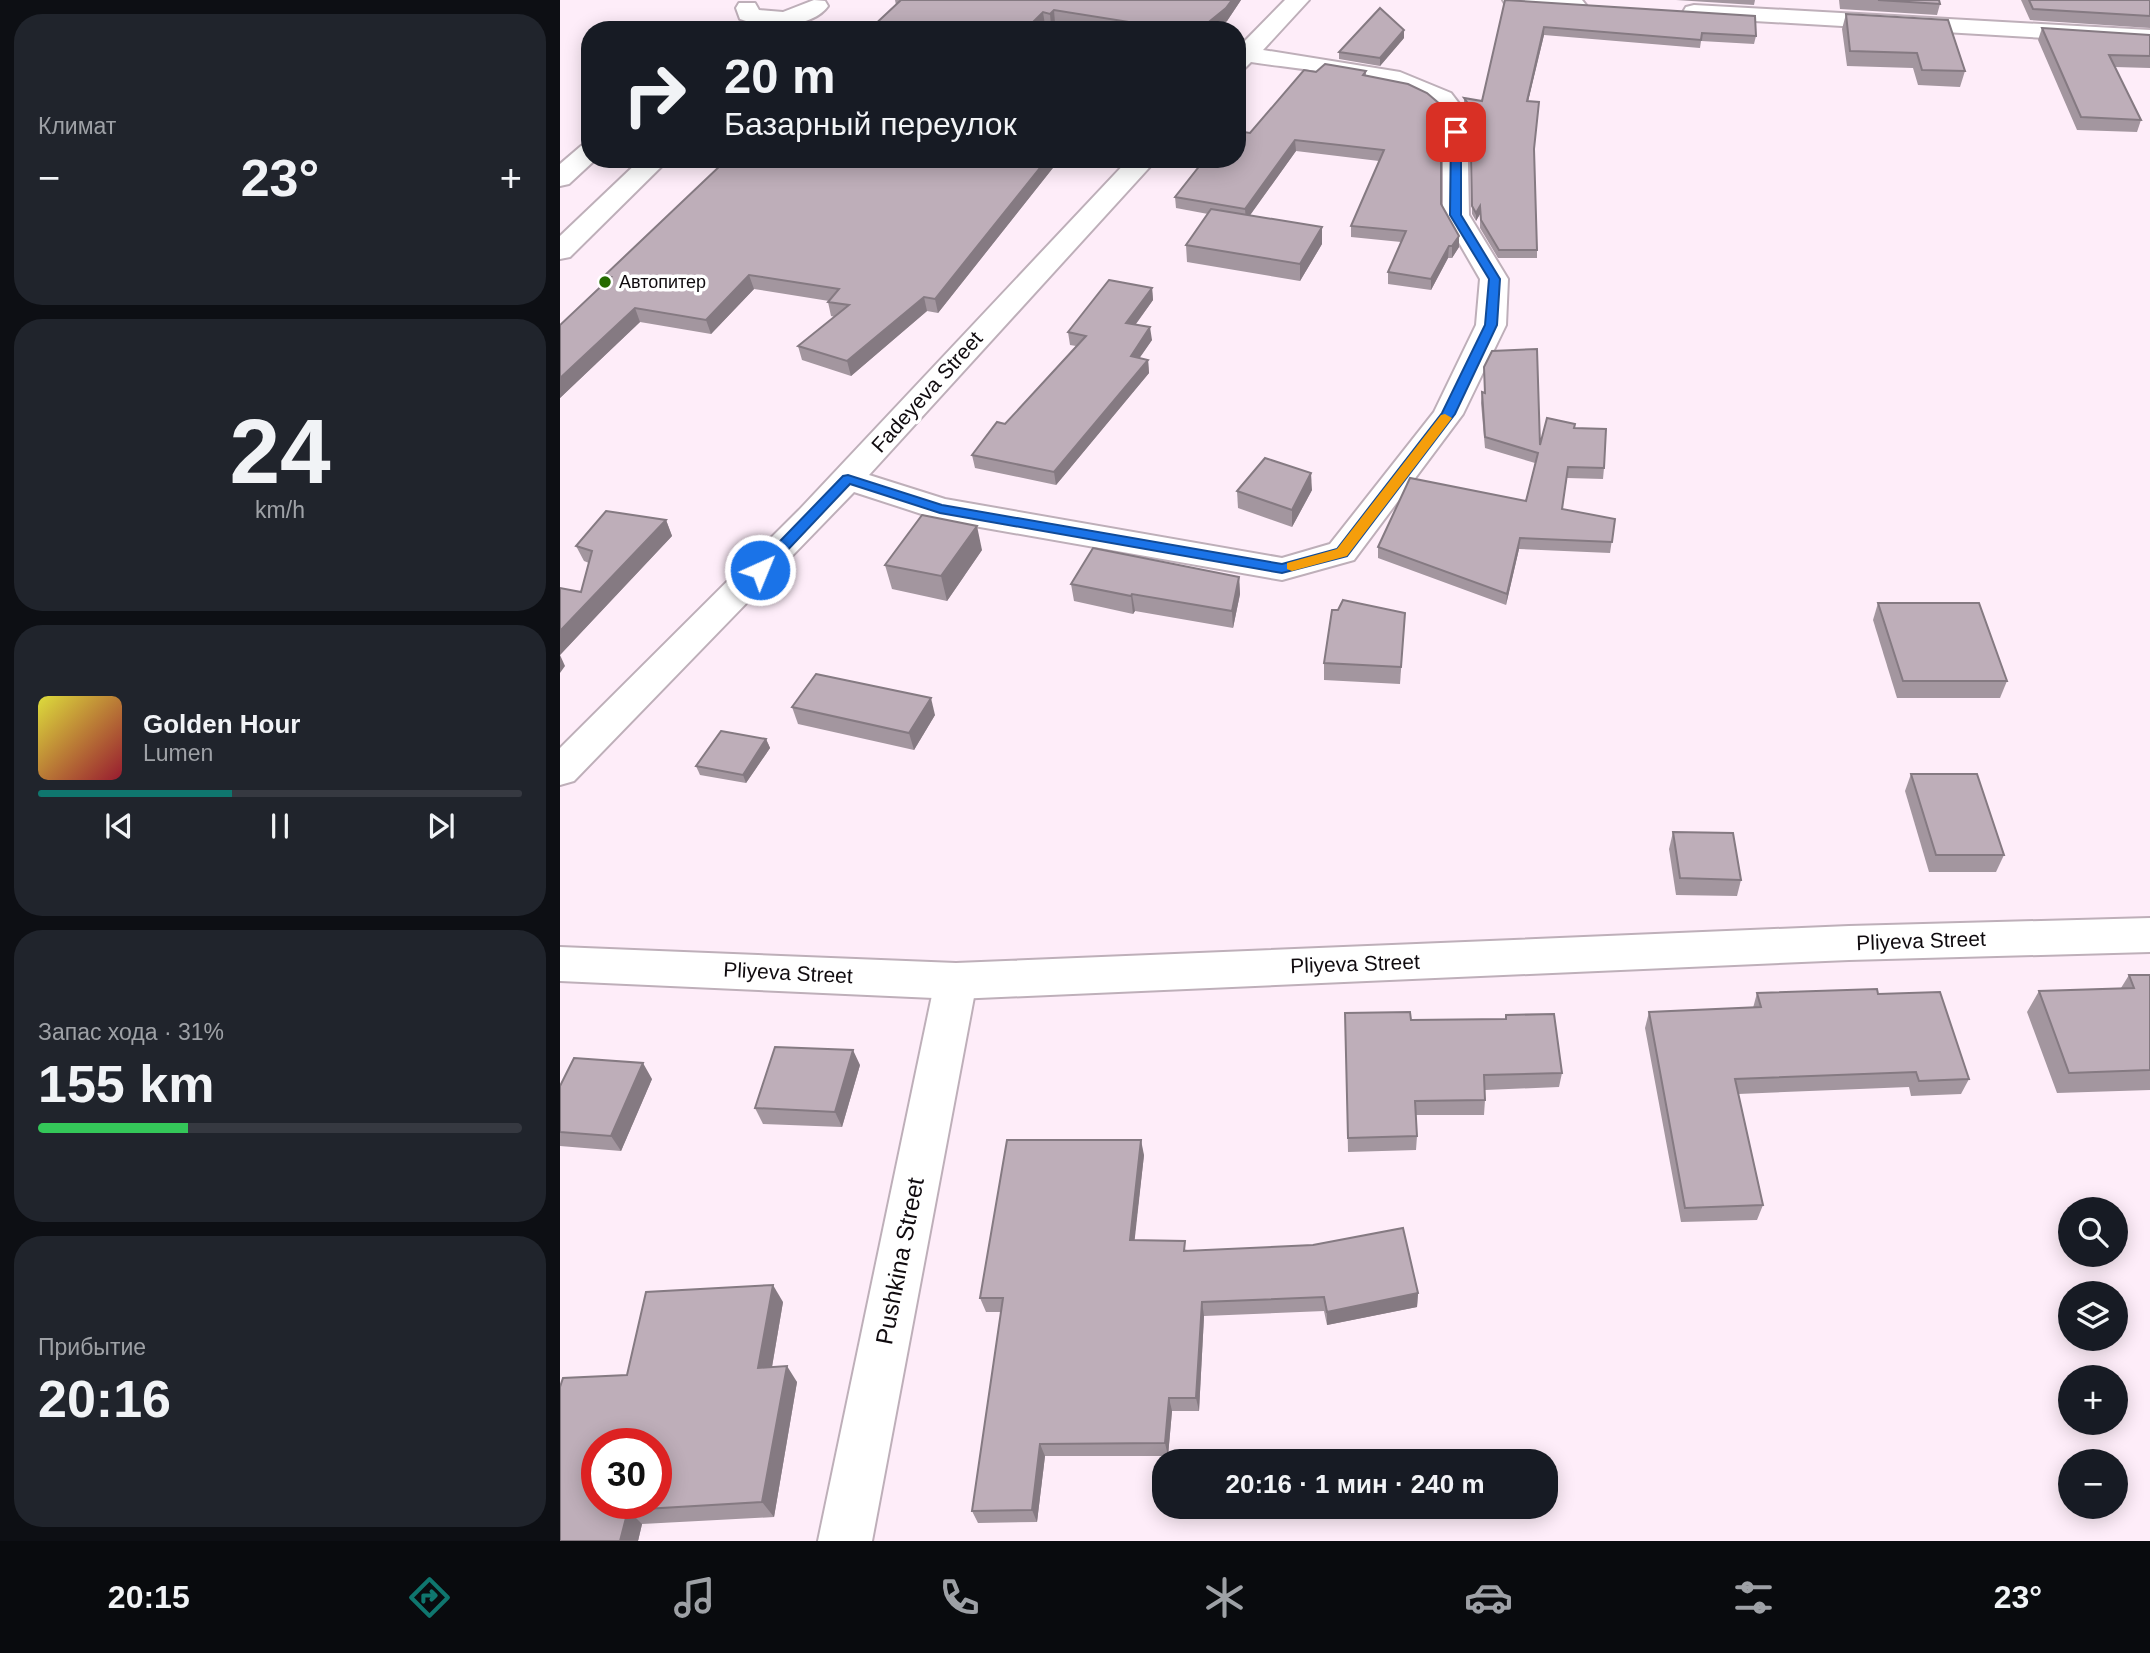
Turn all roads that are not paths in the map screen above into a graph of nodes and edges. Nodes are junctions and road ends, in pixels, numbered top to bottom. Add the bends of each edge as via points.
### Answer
1 (1298, 0) edge
2 (1514, 0) edge
3 (820, 3) edge
4 (1595, 6) edge
5 (745, 10) edge
6 (1677, 11) edge
7 (801, 21) edge
8 (2150, 37) edge
9 (1246, 55) edge
10 (1246, 59) edge
11 (581, 159) edge
12 (647, 168) edge
13 (1135, 168) edge
14 (560, 178) edge
15 (560, 251) edge
16 (848, 479) junction
17 (560, 771) edge
18 (2150, 935) edge
19 (560, 964) edge
20 (956, 981) junction
21 (845, 1541) edge

1 - 9 street
2 - 4 street
3 - 5 street via 796,16 769,20
3 - 7 street
6 - 8 street
10 - 16 street via 1392,77 1442,98 1455,114 1456,215 1494,279 1491,325 1448,414 1342,552 1282,569 940,509
11 - 14 street
12 - 15 street
13 - 16 street, Fadeyeva Street
16 - 17 street, Fadeyeva Street
18 - 20 street, Pliyeva Street
19 - 20 street, Pliyeva Street
20 - 21 street, Pushkina Street

